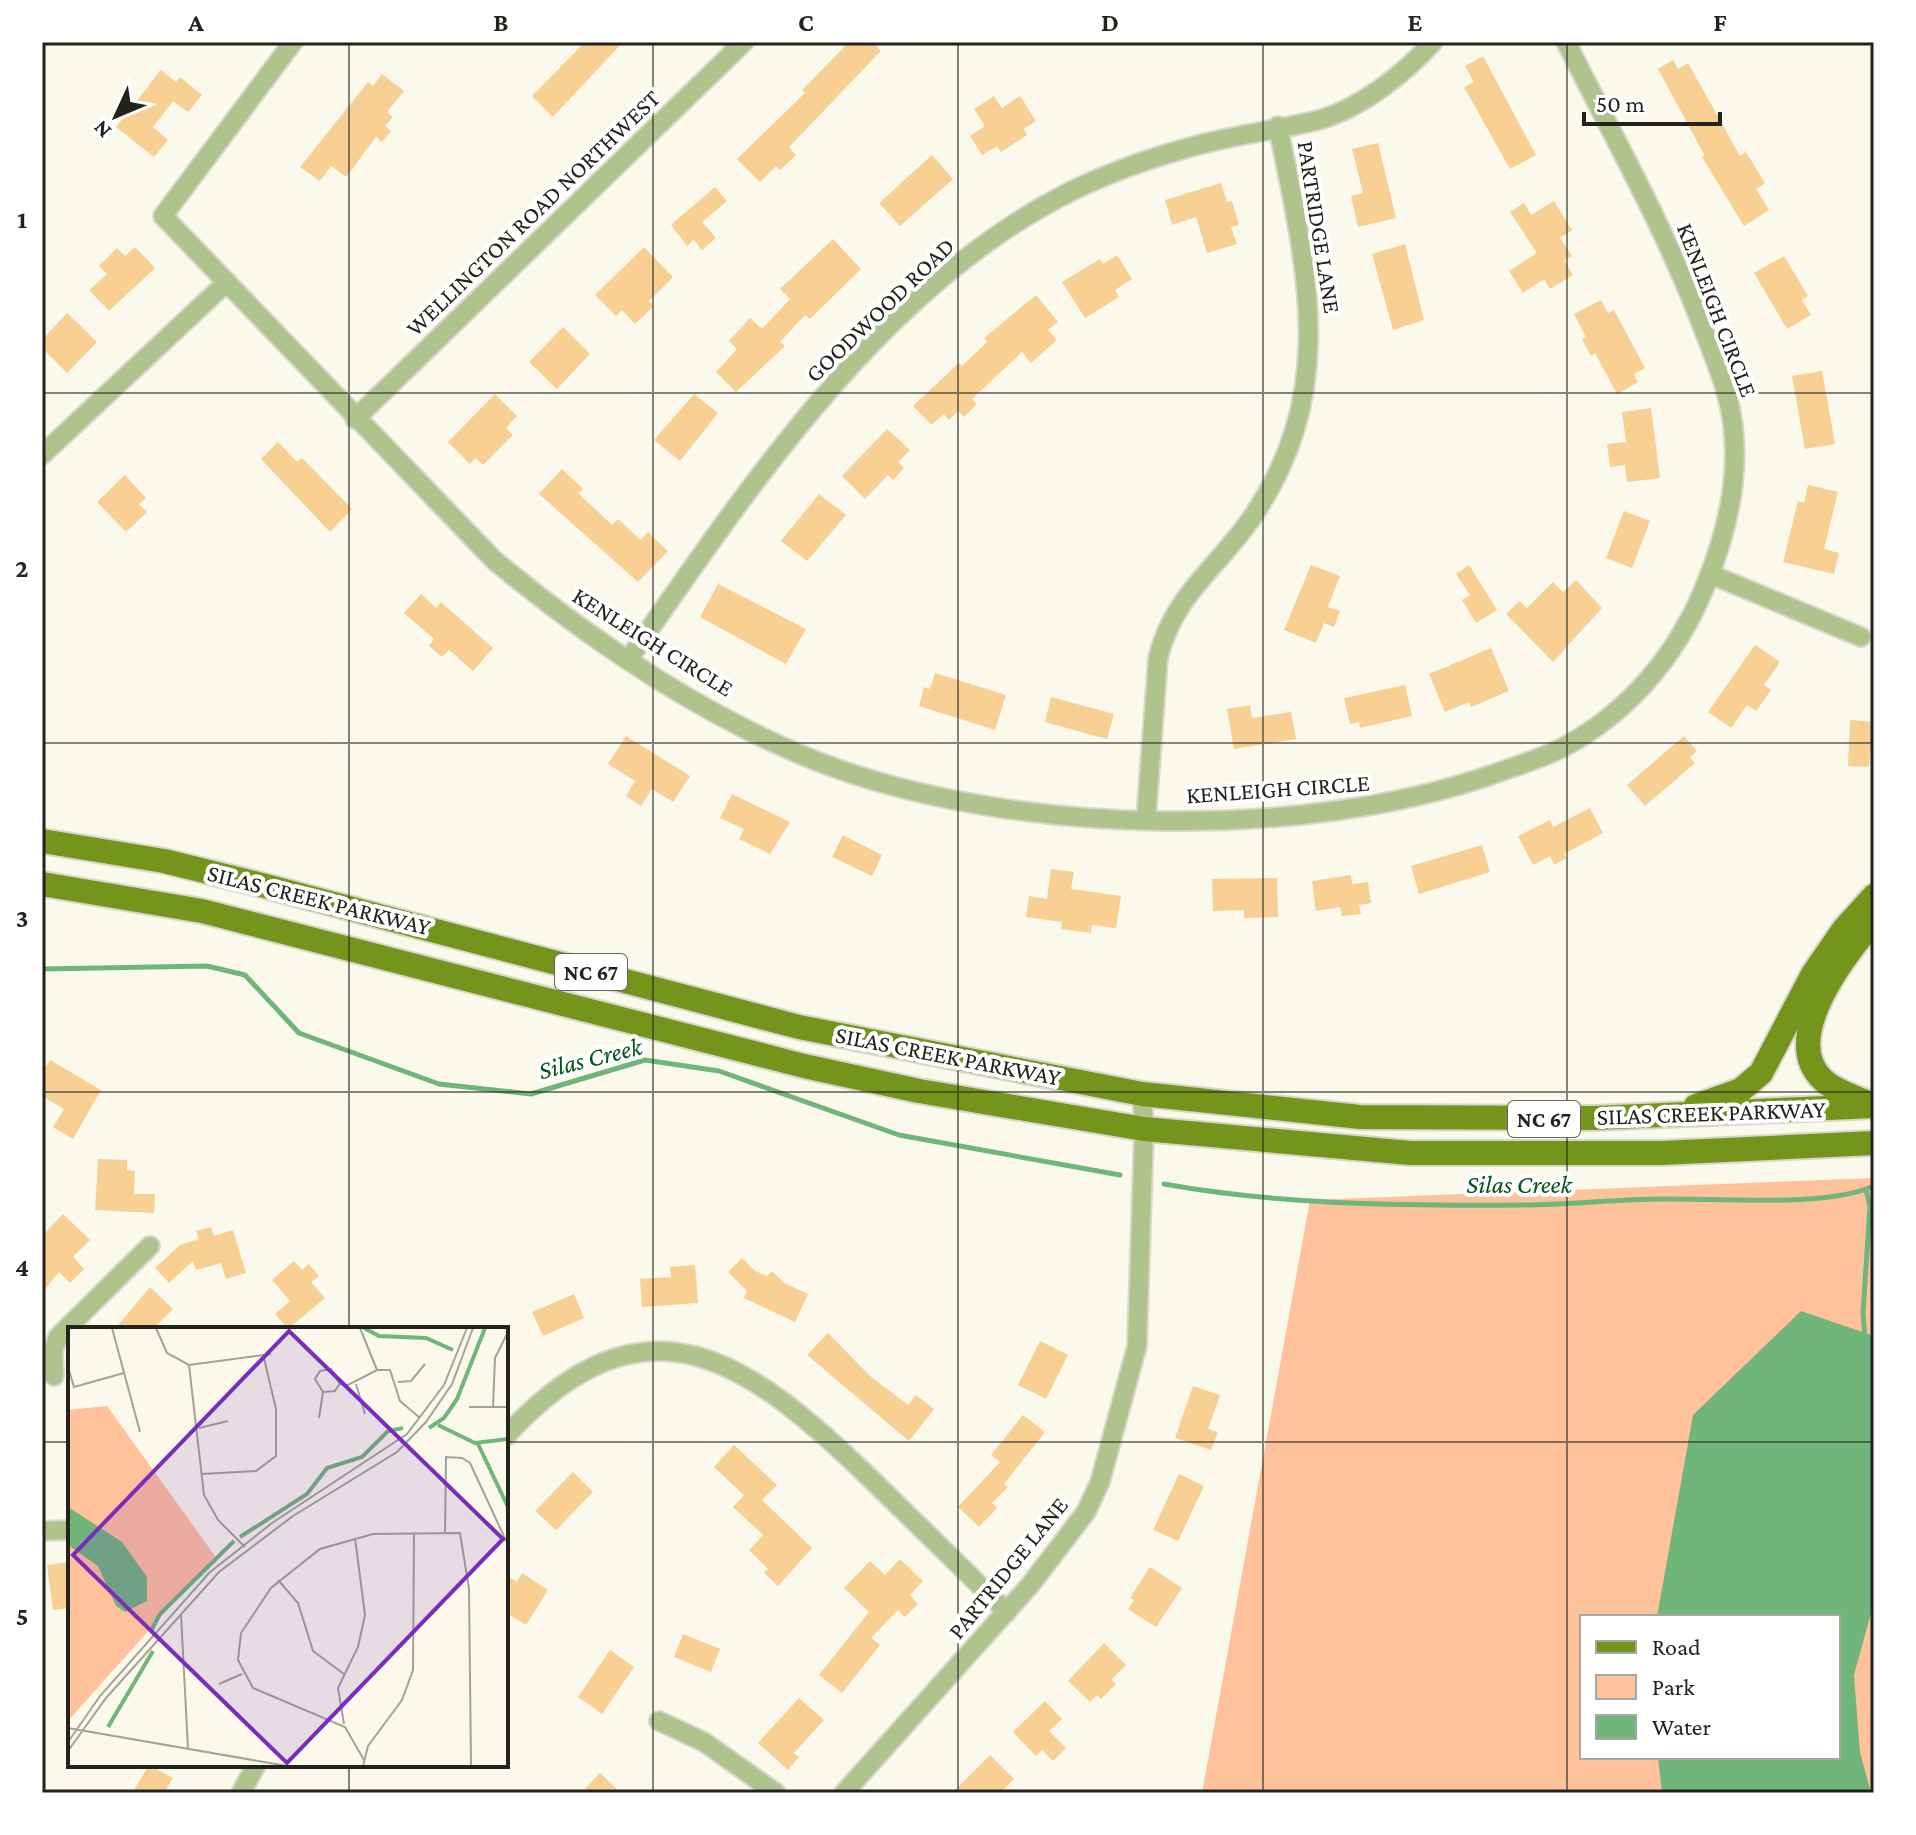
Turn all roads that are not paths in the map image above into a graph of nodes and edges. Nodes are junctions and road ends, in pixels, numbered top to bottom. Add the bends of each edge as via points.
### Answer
1 (293, 42) edge
2 (744, 42) edge
3 (1433, 42) edge
4 (1566, 42) edge
5 (1278, 126) junction
6 (227, 282) junction
7 (355, 419) junction
8 (42, 455) edge
9 (1710, 574) junction
10 (1861, 637) dead end
11 (628, 660) junction
12 (1146, 820) junction
13 (42, 841) edge
14 (42, 884) edge
15 (1874, 896) edge
16 (1874, 921) edge
17 (1142, 1094) junction
18 (1874, 1106) edge
19 (1670, 1115) junction
20 (1144, 1129) junction
21 (1874, 1143) edge
22 (150, 1246) dead end
23 (68, 1327) edge
24 (68, 1327) edge
25 (55, 1377) edge
26 (508, 1434) edge
27 (68, 1530) edge
28 (42, 1531) edge
29 (1007, 1612) junction
30 (659, 1721) dead end
31 (255, 1767) edge
32 (241, 1793) edge
33 (776, 1793) edge
34 (844, 1793) edge

1 - 6 street, KENLEIGH CIRCLE via 163,216
2 - 7 street, WELLINGTON ROAD NORTHWEST
3 - 5 street, GOODWOOD ROAD via 1398,75 1342,110
4 - 9 street, KENLEIGH CIRCLE via 1660,227 1723,380 1734,437 1734,470 1731,502
5 - 11 street, GOODWOOD ROAD via 1102,177 1057,199 968,258 813,407
5 - 12 street, PARTRIDGE LANE via 1302,248 1310,363 1289,443 1262,500 1187,594 1163,635
6 - 7 street, KENLEIGH CIRCLE
6 - 8 street
7 - 11 street, KENLEIGH CIRCLE via 494,560
9 - 10 street
9 - 12 street, KENLEIGH CIRCLE via 1691,619 1649,681 1593,729 1542,757 1464,784 1360,810
11 - 12 street, KENLEIGH CIRCLE via 779,744 872,779 1034,811
13 - 17 main road, SILAS CREEK PARKWAY / NC 67 via 209,872 799,1027
14 - 20 main road, SILAS CREEK PARKWAY / NC 67 via 202,911 804,1066
15 - 19 main road via 1820,963 1761,1073 1741,1090
16 - 18 main road via 1821,999 1807,1031 1806,1050 1823,1081
17 - 19 main road, SILAS CREEK PARKWAY / NC 67 via 1360,1117
17 - 20 street, PARTRIDGE LANE
18 - 19 main road, SILAS CREEK PARKWAY / NC 67
20 - 21 main road, SILAS CREEK PARKWAY / NC 67 via 1410,1153 1661,1153
20 - 29 street, PARTRIDGE LANE via 1132,1370 1100,1482 1086,1512
22 - 24 street
23 - 25 street via 53,1351
26 - 29 street via 555,1389 605,1360 654,1352 736,1369 845,1454
27 - 28 street
29 - 34 street, PARTRIDGE LANE
30 - 33 street via 704,1742
31 - 32 street

